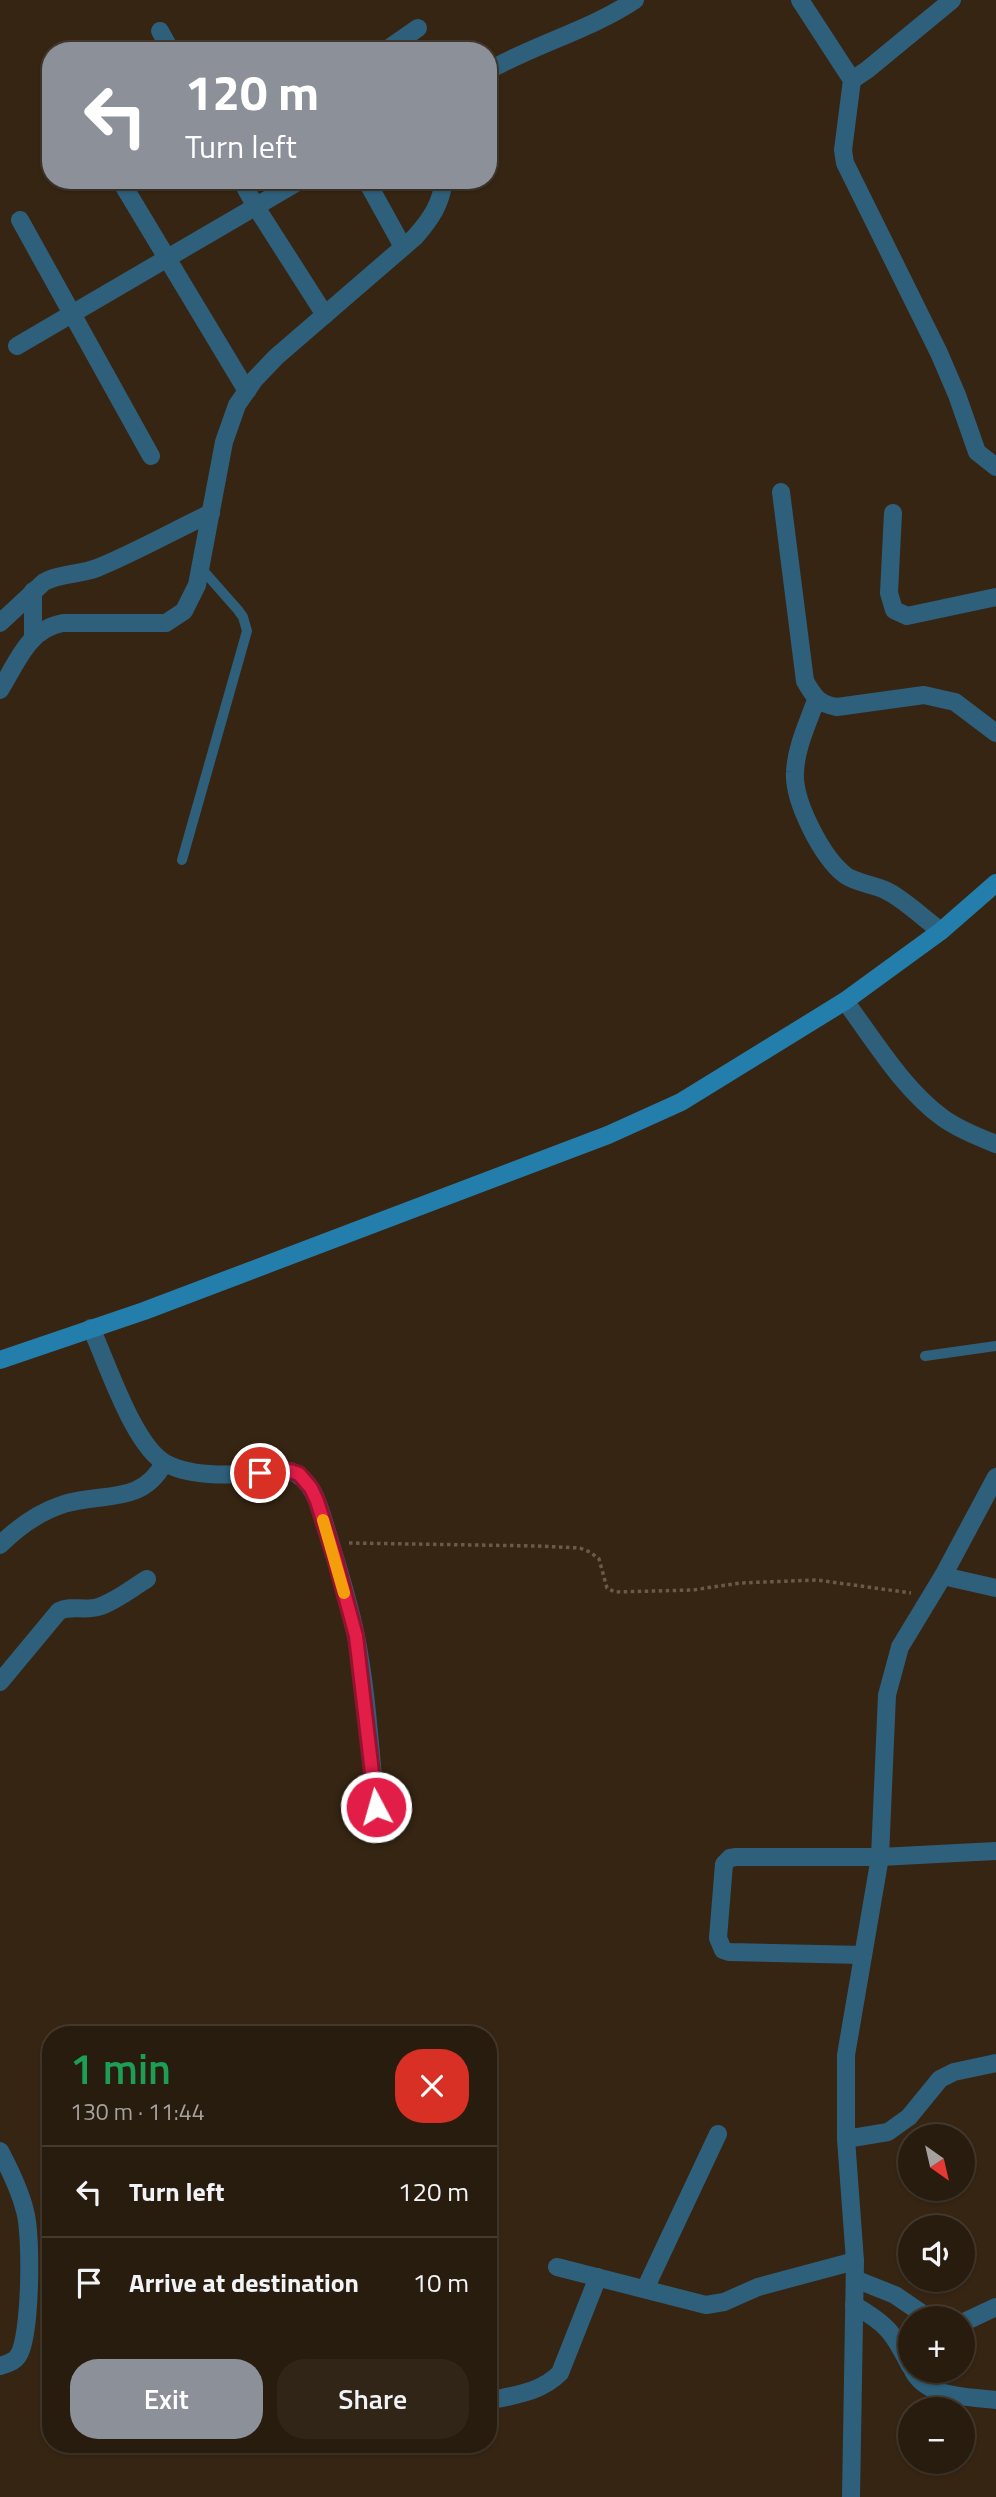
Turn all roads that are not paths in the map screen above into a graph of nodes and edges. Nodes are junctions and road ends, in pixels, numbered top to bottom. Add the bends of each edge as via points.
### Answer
1 (635, 0) edge
2 (800, 0) edge
3 (952, 0) edge
4 (418, 28) dead end
5 (160, 31) dead end
6 (166, 42) edge
7 (398, 42) edge
8 (497, 66) edge
9 (852, 80) junction
10 (125, 189) edge
11 (247, 189) edge
12 (286, 189) edge
13 (371, 189) edge
14 (443, 189) edge
15 (256, 207) junction
16 (20, 220) dead end
17 (404, 247) junction
18 (166, 259) junction
19 (72, 314) junction
20 (326, 315) junction
21 (17, 346) dead end
22 (247, 391) junction
23 (151, 456) dead end
24 (996, 467) edge
25 (781, 492) dead end
26 (211, 513) junction
27 (893, 513) dead end
28 (201, 568) junction
29 (33, 591) junction
30 (996, 597) edge
31 (0, 623) edge
32 (33, 637) junction
33 (0, 691) edge
34 (816, 700) junction
35 (996, 733) edge
36 (182, 860) dead end
37 (996, 883) edge
38 (941, 931) junction
39 (845, 1001) junction
40 (996, 1144) edge
41 (99, 1326) junction
42 (996, 1346) edge
43 (925, 1356) dead end
44 (0, 1360) edge
45 (164, 1463) junction
46 (996, 1478) edge
47 (0, 1545) edge
48 (943, 1577) junction
49 (147, 1579) dead end
50 (996, 1588) edge
51 (0, 1682) edge
52 (376, 1807) dead end
53 (996, 1852) edge
54 (880, 1857) junction
55 (863, 1955) junction
56 (996, 2063) edge
57 (718, 2134) dead end
58 (846, 2139) junction
59 (0, 2151) edge
60 (557, 2267) dead end
61 (855, 2270) junction
62 (598, 2277) junction
63 (645, 2289) junction
64 (854, 2305) junction
65 (911, 2306) edge
66 (996, 2307) edge
67 (975, 2317) edge
68 (898, 2344) edge
69 (0, 2366) edge
70 (922, 2383) edge
71 (497, 2399) edge
72 (996, 2400) edge
73 (851, 2497) edge

1 - 8 street
2 - 9 street
3 - 9 street
4 - 7 street
5 - 6 street
9 - 24 street via 845,163 939,353 977,453
10 - 18 street
11 - 15 street
12 - 15 street
13 - 17 street
14 - 17 street via 432,218
15 - 18 street
15 - 20 street
16 - 19 street
17 - 20 street
18 - 19 street
18 - 22 street
19 - 21 street
19 - 23 street
20 - 22 street via 276,357
22 - 26 street via 224,442
25 - 34 street via 805,681
26 - 28 street
26 - 29 street via 100,566 51,578
27 - 30 street via 889,593 900,615
28 - 32 street via 191,601 166,623 63,623
28 - 36 lane via 238,610 247,631
29 - 31 street
29 - 32 street
32 - 33 street
34 - 35 street via 837,708 924,695 955,702
34 - 38 street via 797,753 795,773 796,790 819,845 848,877 887,890
37 - 38 main road
38 - 39 main road
39 - 40 street via 924,1101 943,1118
39 - 41 main road via 681,1102 608,1135
41 - 44 main road
41 - 45 street via 135,1430
42 - 43 lane
45 - 47 street via 142,1489 62,1504 28,1521
45 - 52 street via 224,1474 290,1471 311,1488 356,1636
46 - 48 street
48 - 50 street
48 - 54 street via 900,1647 887,1695
49 - 51 street via 97,1608 59,1611
53 - 54 street
54 - 55 street
54 - 55 street via 736,1857 723,1869 718,1938 723,1950
55 - 58 street via 846,2055
56 - 58 street via 954,2071 940,2079 900,2126
57 - 63 street
58 - 61 street
59 - 69 street via 26,2213 28,2272 23,2347 14,2360
60 - 62 street
61 - 63 street via 758,2287 715,2305
61 - 64 street
61 - 65 street
62 - 63 street
62 - 71 street via 560,2373 527,2393
64 - 68 street via 890,2330
64 - 73 street
66 - 67 street
70 - 72 street via 934,2390

